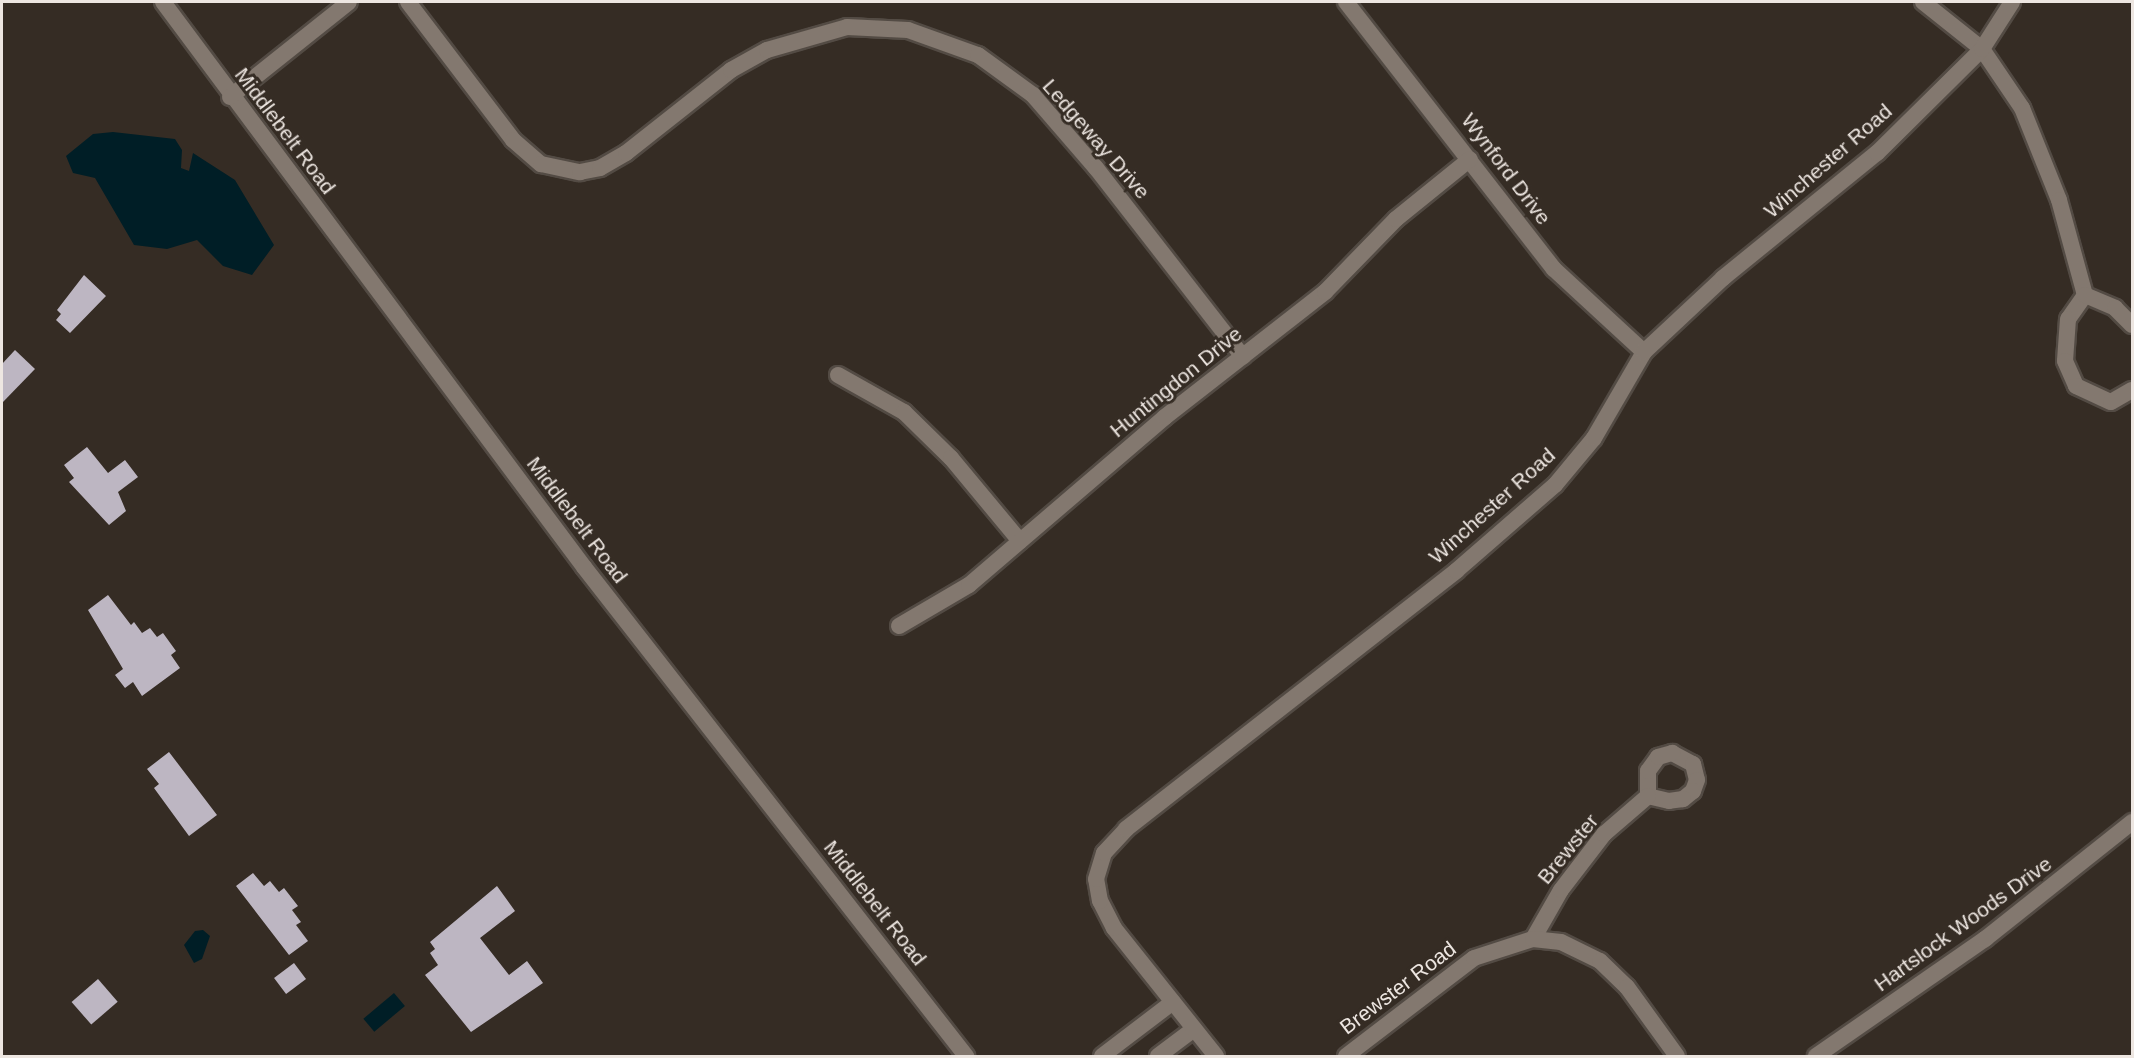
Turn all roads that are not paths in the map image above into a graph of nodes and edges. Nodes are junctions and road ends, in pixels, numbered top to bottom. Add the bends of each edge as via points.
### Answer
1 (163, 2) edge
2 (349, 2) edge
3 (408, 2) edge
4 (1346, 2) edge
5 (1923, 2) edge
6 (2012, 2) edge
7 (1982, 49) junction
8 (230, 96) junction
9 (1470, 159) junction
10 (2085, 295) junction
11 (2133, 325) edge
12 (1644, 352) junction
13 (1243, 357) junction
14 (838, 375) dead end
15 (2133, 390) edge
16 (1020, 541) junction
17 (899, 626) dead end
18 (1648, 796) dead end
19 (2133, 822) edge
20 (1533, 939) junction
21 (1173, 1002) junction
22 (1189, 1023) junction
23 (966, 1056) edge
24 (1102, 1056) edge
25 (1158, 1056) edge
26 (1216, 1056) edge
27 (1346, 1056) edge
28 (1677, 1056) edge
29 (1816, 1056) edge

1 - 8 street, Middlebelt Road
2 - 8 street
3 - 13 street, Ledgeway Drive via 513,140 541,164 580,172 600,168 626,153 694,94 767,50 847,27 908,30 978,55 1040,103 1096,168
4 - 9 street, Wynford Drive
5 - 7 street
6 - 7 street, Winchester Road
7 - 10 street via 2022,108 2059,200
7 - 12 street, Winchester Road via 1877,153 1723,278
8 - 23 street, Middlebelt Road via 584,567
9 - 12 street, Wynford Drive via 1554,269
9 - 13 street, Huntingdon Drive via 1396,219 1325,292
10 - 11 street via 2115,308
10 - 15 street via 2068,320 2065,361 2076,386 2111,402
12 - 21 street, Winchester Road via 1594,438 1555,485 1456,571 1126,830 1104,853 1096,879 1100,901 1114,928
13 - 16 street, Huntingdon Drive
14 - 16 street via 904,412 951,458
16 - 17 street, Huntingdon Drive via 969,585
18 - 20 street, Brewster via 1604,834 1561,890
19 - 29 street, Hartslock Woods Drive via 1986,939
20 - 27 street, Brewster Road via 1474,958
20 - 28 street, Brewster Road via 1561,942 1600,962 1627,987
21 - 22 street, Winchester Road
21 - 24 street
22 - 25 street
22 - 26 street

